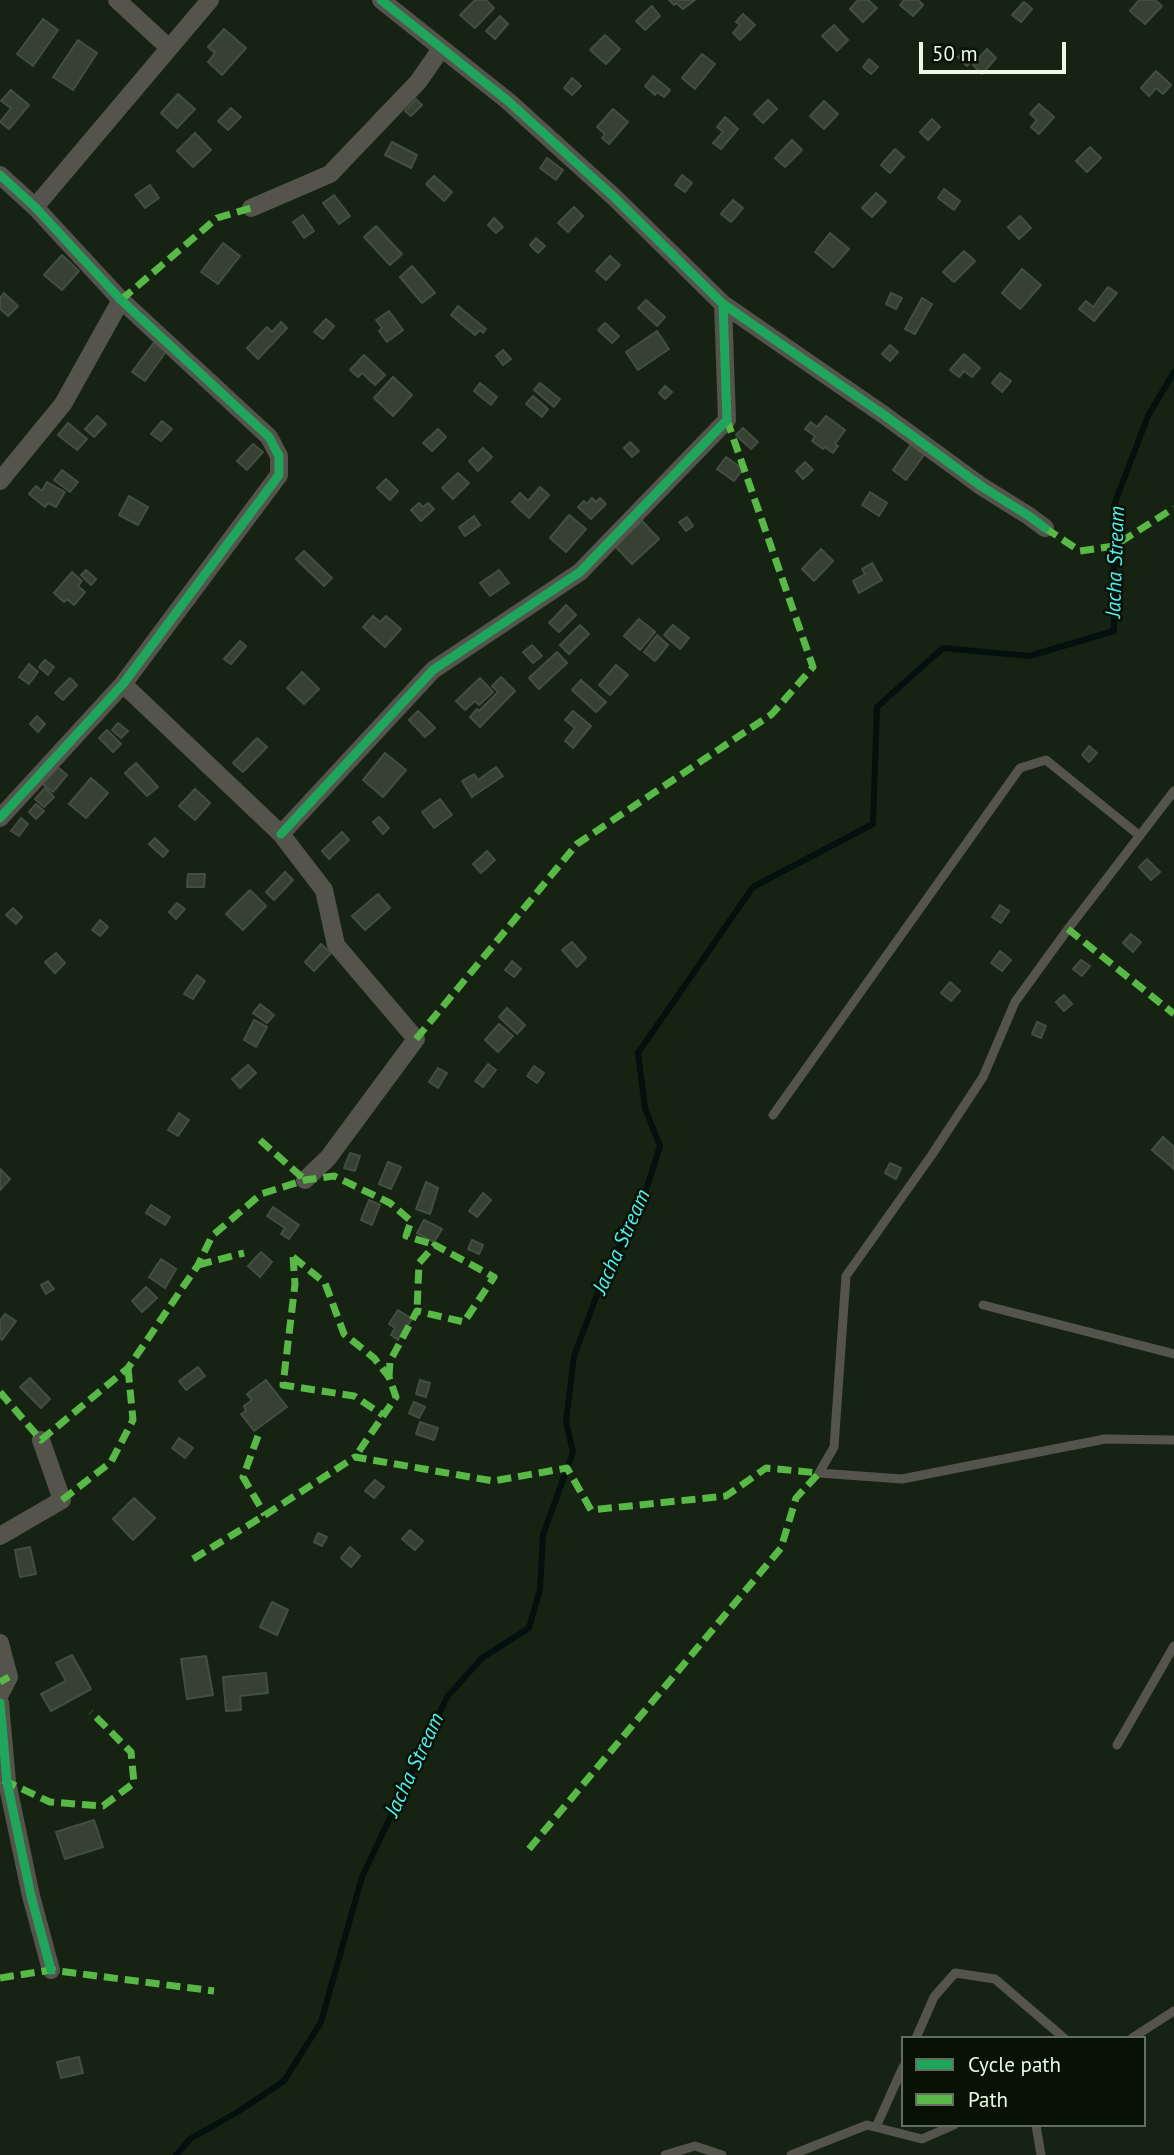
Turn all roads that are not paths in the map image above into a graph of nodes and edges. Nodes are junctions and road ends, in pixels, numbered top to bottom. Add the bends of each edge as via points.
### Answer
1 (117, 0) edge
2 (210, 0) edge
3 (381, 0) edge
4 (168, 47) junction
5 (441, 49) junction
6 (0, 175) edge
7 (35, 207) junction
8 (251, 208) dead end
9 (121, 300) junction
10 (723, 304) junction
11 (0, 481) edge
12 (1045, 528) dead end
13 (123, 684) junction
14 (1174, 791) edge
15 (0, 818) edge
16 (281, 834) junction
17 (1140, 836) junction
18 (774, 1115) dead end
19 (305, 1180) dead end
20 (983, 1305) dead end
21 (1174, 1354) edge
22 (41, 1440) dead end
23 (1174, 1440) edge
24 (0, 1536) edge
25 (0, 1643) edge
26 (1174, 1646) edge
27 (0, 1694) edge
28 (0, 1703) edge
29 (1117, 1745) dead end
30 (51, 1970) dead end
31 (1174, 2011) edge
32 (917, 2036) edge
33 (1062, 2036) edge
34 (1135, 2036) edge
35 (901, 2071) edge
36 (876, 2127) junction
37 (949, 2127) edge
38 (1036, 2127) edge
39 (665, 2155) edge
40 (722, 2155) edge
41 (790, 2155) edge
42 (1041, 2155) edge

1 - 4 street
2 - 4 street
3 - 5 street
4 - 7 street
5 - 8 street via 418,82 330,174
5 - 10 street via 508,101
6 - 7 street
7 - 9 street
9 - 11 street via 63,404
9 - 13 street via 268,437 279,456 279,475
10 - 12 street
10 - 16 street via 727,420 580,572 433,670
13 - 15 street
13 - 16 street
14 - 17 lane
16 - 19 street via 324,890 336,945 416,1038 328,1158
17 - 18 lane via 1046,760 1020,768
17 - 23 lane via 1015,1003 983,1077 846,1276 834,1447 819,1474 902,1479 1105,1439
20 - 21 lane
22 - 24 street via 62,1500
25 - 27 street via 9,1677
26 - 29 lane
28 - 30 street via 7,1782
31 - 34 lane
32 - 33 lane via 934,1997 955,1973 995,1979
35 - 36 lane
36 - 37 lane via 922,2139
36 - 41 lane via 867,2125
38 - 42 lane
39 - 40 lane via 695,2146

